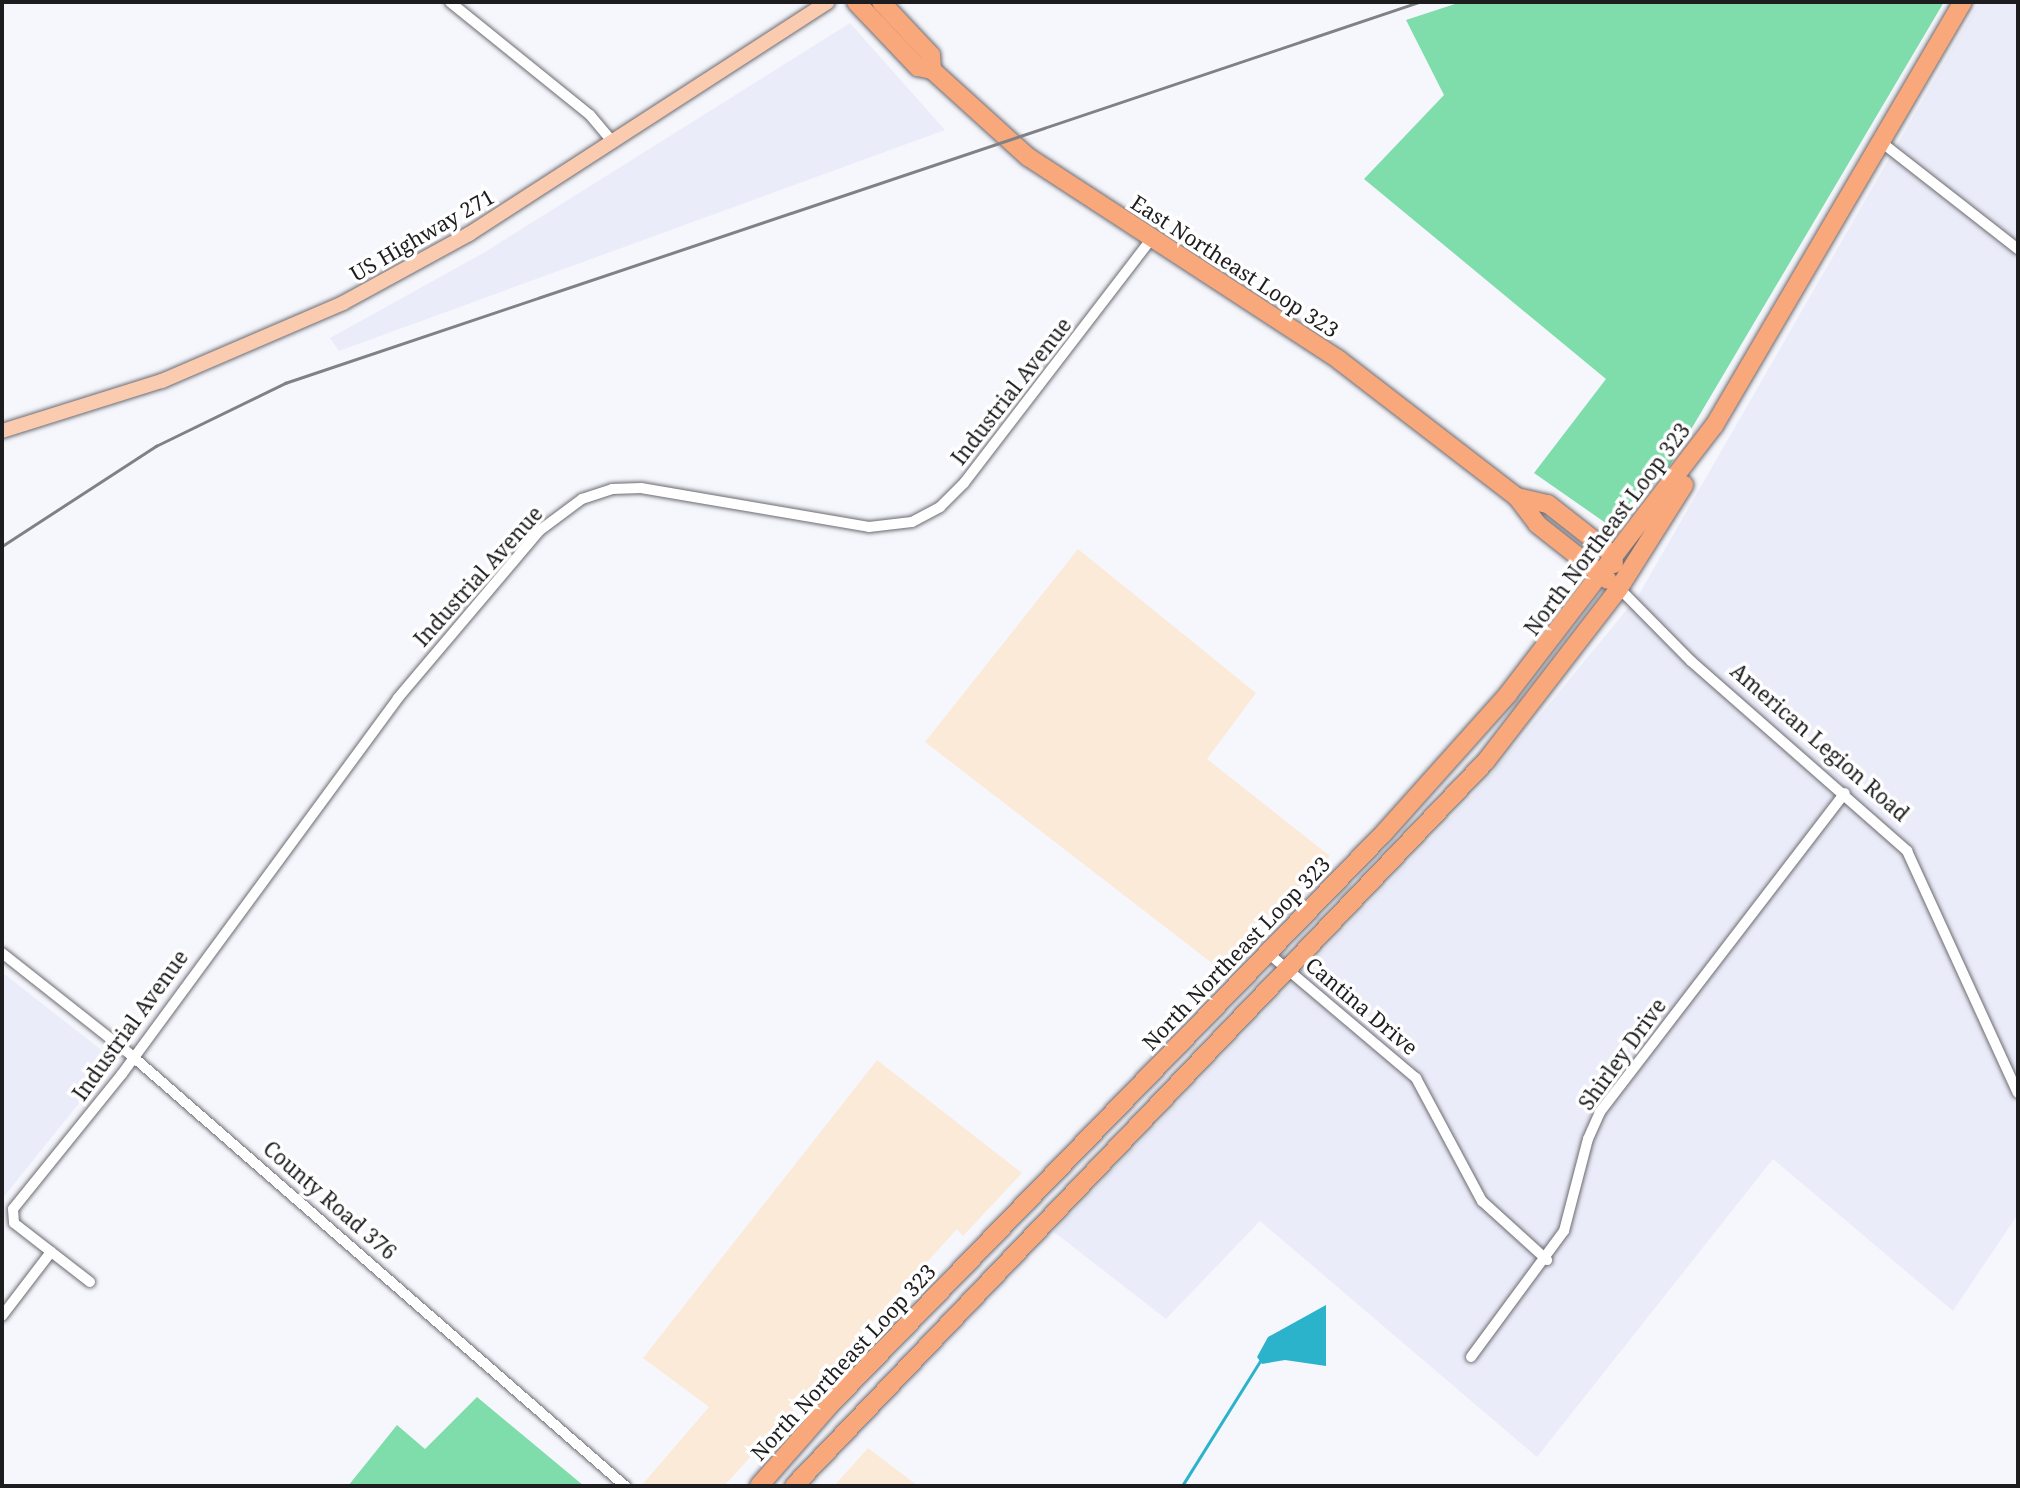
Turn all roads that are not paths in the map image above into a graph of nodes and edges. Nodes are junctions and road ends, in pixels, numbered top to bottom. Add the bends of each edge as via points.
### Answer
1 (450, 2) edge
2 (827, 2) edge
3 (856, 2) edge
4 (881, 2) edge
5 (1963, 2) edge
6 (932, 70) junction
7 (613, 142) junction
8 (1881, 142) junction
9 (1151, 239) junction
10 (2018, 249) edge
11 (1714, 426) junction
12 (2, 431) edge
13 (1517, 497) junction
14 (1613, 555) junction
15 (1599, 573) junction
16 (1619, 588) junction
17 (1467, 744) junction
18 (1486, 761) junction
19 (1844, 793) junction
20 (2, 953) edge
21 (1268, 953) junction
22 (1288, 969) junction
23 (1205, 1018) junction
24 (1223, 1036) junction
25 (131, 1055) junction
26 (2018, 1093) edge
27 (51, 1252) junction
28 (1548, 1260) junction
29 (90, 1282) dead end
30 (929, 1302) junction
31 (2, 1316) edge
32 (948, 1321) junction
33 (1471, 1357) dead end
34 (625, 1486) edge
35 (759, 1486) edge
36 (794, 1486) edge

1 - 7 street via 590,115
2 - 7 main road, US Highway 271
3 - 6 highway, East Northeast Loop 323 via 918,67
4 - 6 highway, East Northeast Loop 323 via 930,55
5 - 8 highway, North Northeast Loop 323
6 - 9 highway, East Northeast Loop 323 via 1028,157
7 - 12 main road, US Highway 271 via 442,250 291,328 149,386
8 - 10 street
8 - 11 highway, North Northeast Loop 323
9 - 13 highway, East Northeast Loop 323 via 1317,345
9 - 25 street, Industrial Avenue via 964,483 940,507 912,522 869,527 641,488 604,492 560,512 500,573 398,698
11 - 14 highway, North Northeast Loop 323
11 - 16 highway, North Northeast Loop 323
13 - 14 highway, East Northeast Loop 323 via 1548,504
13 - 15 highway, East Northeast Loop 323 via 1537,524
14 - 15 highway, North Northeast Loop 323
14 - 16 highway
15 - 16 highway, American Legion Road
15 - 17 highway, North Northeast Loop 323
16 - 18 highway, North Northeast Loop 323
16 - 19 street, American Legion Road via 1705,673
17 - 18 highway
17 - 21 highway, North Northeast Loop 323
18 - 22 highway, North Northeast Loop 323
19 - 26 street, American Legion Road via 1915,862
19 - 28 street, Shirley Drive via 1600,1112 1588,1139 1570,1218
20 - 25 street, County Road 376
21 - 22 street, Cantina Drive
21 - 23 highway, North Northeast Loop 323
22 - 24 highway, North Northeast Loop 323
22 - 28 street, Cantina Drive via 1416,1078 1482,1201
23 - 24 highway
23 - 30 highway, North Northeast Loop 323
24 - 32 highway, North Northeast Loop 323
25 - 27 street, Industrial Avenue via 15,1206 12,1219
25 - 34 street, County Road 376
27 - 29 street
27 - 31 street
28 - 33 street, Shirley Drive
30 - 32 highway
30 - 35 highway, North Northeast Loop 323
32 - 36 highway, North Northeast Loop 323

